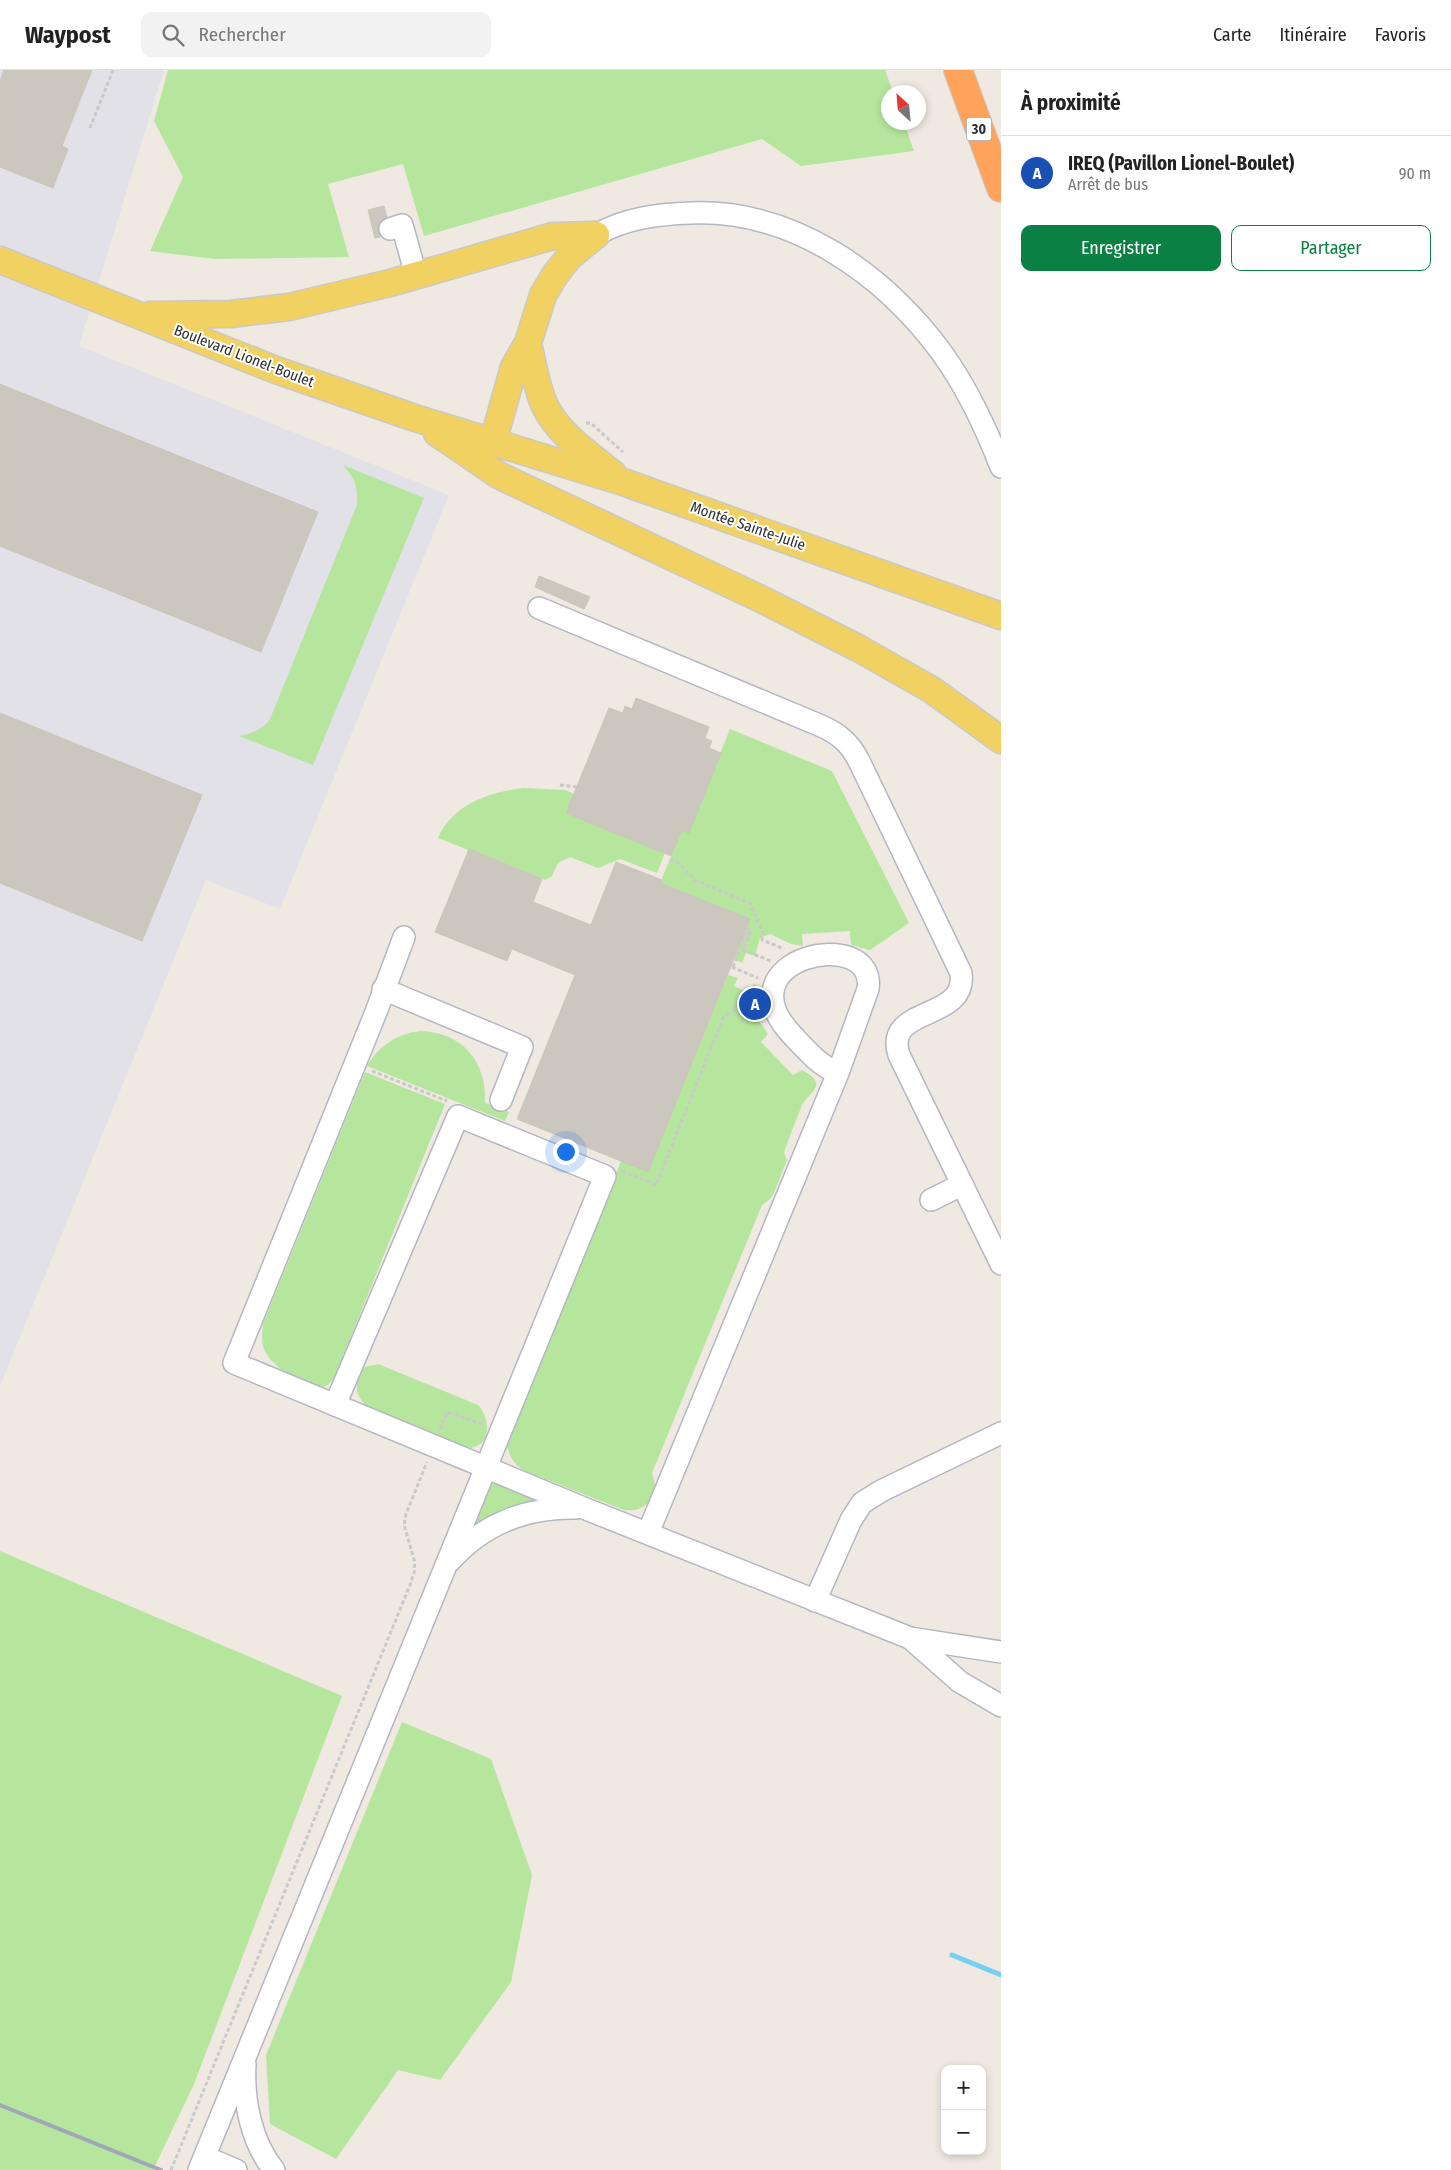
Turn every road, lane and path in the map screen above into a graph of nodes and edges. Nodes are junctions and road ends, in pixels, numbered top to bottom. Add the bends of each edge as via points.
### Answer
1 (113, 70) edge
2 (958, 70) edge
3 (90, 128) dead end
4 (1001, 188) edge
5 (397, 223) dead end
6 (596, 235) junction
7 (0, 260) edge
8 (416, 275) junction
9 (139, 316) junction
10 (528, 343) junction
11 (416, 418) junction
12 (492, 442) junction
13 (1001, 467) edge
14 (623, 482) junction
15 (539, 608) dead end
16 (998, 615) edge
17 (1001, 740) edge
18 (560, 784) dead end
19 (577, 787) dead end
20 (670, 860) dead end
21 (404, 937) dead end
22 (784, 949) dead end
23 (771, 961) dead end
24 (383, 989) junction
25 (365, 1068) dead end
26 (838, 1073) junction
27 (501, 1100) dead end
28 (452, 1103) dead end
29 (617, 1169) dead end
30 (962, 1184) junction
31 (931, 1200) dead end
32 (1001, 1264) edge
33 (335, 1404) junction
34 (488, 1426) dead end
35 (1001, 1432) edge
36 (438, 1434) dead end
37 (429, 1457) dead end
38 (485, 1466) junction
39 (586, 1509) junction
40 (648, 1533) junction
41 (442, 1571) junction
42 (815, 1601) junction
43 (910, 1638) junction
44 (1001, 1652) edge
45 (1001, 1706) edge
46 (246, 2052) junction
47 (202, 2164) edge
48 (171, 2170) edge
49 (236, 2170) edge
50 (274, 2170) edge

1 - 3 path
2 - 4 highway, 30
5 - 8 street
6 - 8 main road via 553,236
6 - 10 main road via 569,257 555,274 539,306
6 - 13 street via 641,218 724,213 788,229 827,248 864,274 929,337 970,400
7 - 9 main road, Boulevard Lionel-Boulet
8 - 9 main road via 326,299 258,312
9 - 11 main road, Boulevard Lionel-Boulet via 276,370
10 - 12 main road via 514,367
10 - 14 main road via 541,396 554,421
11 - 12 main road, Boulevard Lionel-Boulet
11 - 17 main road via 500,476 762,600 885,663 948,701
12 - 14 main road, Montée Sainte-Julie
14 - 16 main road, Montée Sainte-Julie
15 - 30 street via 819,725 838,735 850,747 961,973 960,988 955,997 907,1024 900,1031 896,1045
18 - 19 path
20 - 22 path via 679,863 695,880 750,903 763,933 762,940
21 - 24 street
23 - 29 path via 743,950 751,930 748,929 732,967 758,978 748,1000 722,1018 656,1185
24 - 27 street via 522,1047
24 - 33 street via 234,1363
25 - 28 path
26 - 26 street via 869,979 861,964 853,958 840,955 807,958 781,974 772,997 774,1007 784,1027 809,1053
26 - 40 street
30 - 31 street
30 - 32 street
33 - 38 street
33 - 38 street via 458,1116 605,1176
34 - 36 path via 447,1412
35 - 42 street via 862,1503 851,1520
37 - 48 path via 404,1525 414,1559 415,1570 410,1585
38 - 39 street
38 - 41 street
39 - 40 street
39 - 41 street via 546,1509 512,1517 468,1544
40 - 42 street
41 - 46 street
42 - 43 street
43 - 44 street
43 - 45 street via 960,1682
46 - 47 street
46 - 50 street via 248,2110 260,2147
47 - 49 street

